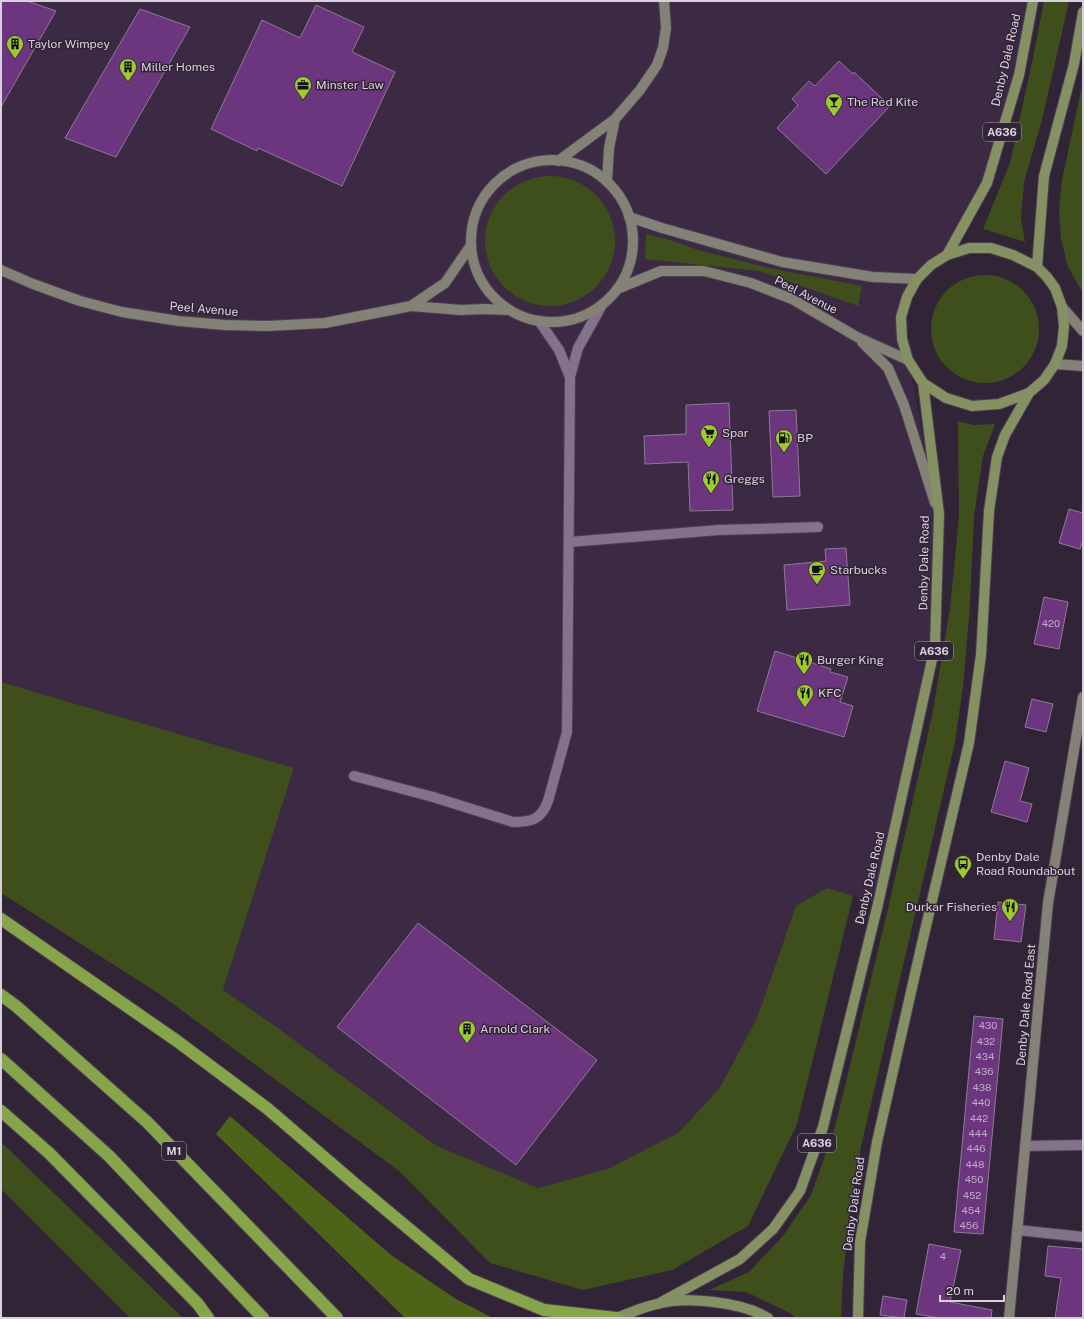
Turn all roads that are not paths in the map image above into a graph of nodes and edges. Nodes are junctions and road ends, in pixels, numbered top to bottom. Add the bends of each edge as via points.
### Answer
1 (664, 1) edge
2 (1033, 1) edge
3 (1083, 12) edge
4 (615, 119) junction
5 (558, 161) junction
6 (607, 182) junction
7 (629, 217) junction
8 (471, 245) junction
9 (947, 255) junction
10 (1037, 267) junction
11 (1, 270) edge
12 (917, 279) junction
13 (617, 289) junction
14 (602, 305) junction
15 (412, 306) junction
16 (1062, 307) junction
17 (510, 310) junction
18 (539, 321) junction
19 (1083, 331) edge
20 (857, 337) junction
21 (908, 360) junction
22 (1055, 364) junction
23 (1083, 366) edge
24 (570, 377) junction
25 (923, 382) junction
26 (1029, 393) junction
27 (938, 514) junction
28 (818, 527) dead end
29 (569, 542) junction
30 (1083, 696) edge
31 (354, 776) dead end
32 (1, 919) edge
33 (1, 994) edge
34 (1, 1059) edge
35 (1, 1111) edge
36 (1083, 1145) edge
37 (1026, 1146) junction
38 (1018, 1230) junction
39 (1083, 1237) edge
40 (658, 1304) junction
41 (208, 1318) edge
42 (263, 1318) edge
43 (337, 1318) edge
44 (616, 1318) edge
45 (768, 1318) edge
46 (858, 1318) edge
47 (1009, 1318) edge

1 - 4 street via 666,28 657,65
2 - 9 main road, Denby Dale Road / A636 via 1019,75 987,183
3 - 10 main road via 1074,64 1044,176
4 - 5 street
4 - 6 street via 609,148
5 - 6 street via 584,167
5 - 8 street via 538,162 518,168 496,183 480,205 475,218
6 - 7 street via 620,198
7 - 12 street, Peel Avenue via 782,262 873,277
7 - 13 street via 633,241 632,254 624,278
8 - 15 street, Peel Avenue via 445,283
8 - 17 street via 482,282 499,302
9 - 10 main road, Denby Dale Road via 969,248 991,248
9 - 12 main road, Denby Dale Road via 931,265
10 - 16 main road, Denby Dale Road via 1055,288
11 - 15 street, Peel Avenue via 80,301 122,312 210,324 267,326 325,323
12 - 21 main road, Denby Dale Road via 907,297 902,318 902,339
13 - 14 street
13 - 20 street, Peel Avenue via 661,271 704,272 752,283 792,299
14 - 18 street via 593,311 561,322
14 - 24 street via 578,348
15 - 17 street, Peel Avenue
16 - 19 street
16 - 22 main road, Denby Dale Road via 1062,346
17 - 18 street
18 - 24 street via 558,350
20 - 21 street, Peel Avenue
20 - 27 street via 888,368 904,405
21 - 25 main road, Denby Dale Road
22 - 23 street
22 - 26 main road, Denby Dale Road via 1044,380
24 - 29 street
25 - 26 main road, Denby Dale Road via 946,398 972,406 999,404
25 - 27 main road, Denby Dale Road / A636
26 - 46 main road, Denby Dale Road via 1005,435 996,457 989,511 981,654 969,743 877,1142 860,1242
27 - 40 main road, Denby Dale Road / A636 via 935,646 878,904 823,1127 800,1191 773,1229 740,1259
28 - 29 street via 719,530
29 - 31 street via 567,732 544,811 535,819 513,822
30 - 37 street, Denby Dale Road East via 1048,903
32 - 44 highway via 177,1041 268,1109 469,1279 544,1310
33 - 43 highway, M1 via 147,1122
34 - 42 highway via 109,1156
35 - 41 highway via 49,1153 198,1304
36 - 37 street
37 - 38 street, Denby Dale Road East
38 - 39 street
38 - 47 street, Denby Dale Road East
40 - 44 main road
40 - 45 main road via 721,1302 760,1312

